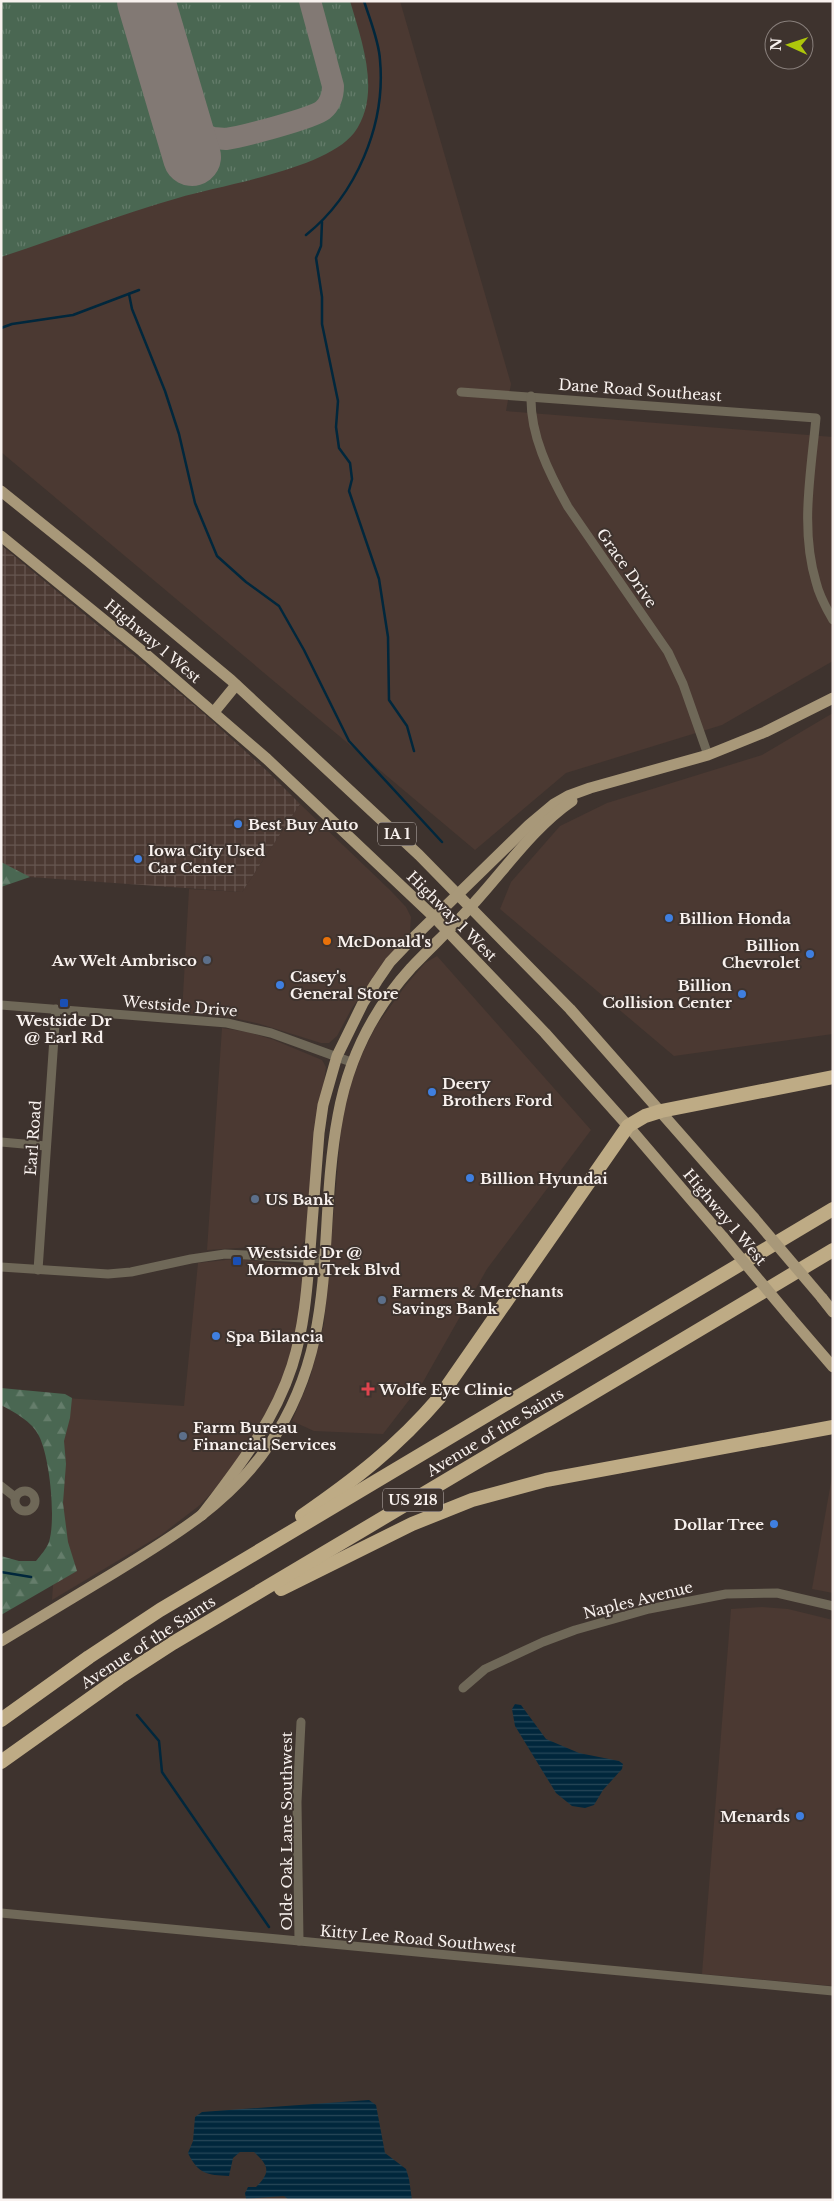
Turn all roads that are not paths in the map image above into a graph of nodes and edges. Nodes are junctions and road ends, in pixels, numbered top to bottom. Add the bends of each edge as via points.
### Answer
1 (461, 392) dead end
2 (531, 396) junction
3 (1, 491) edge
4 (1, 536) edge
5 (833, 620) edge
6 (236, 685) junction
7 (833, 698) edge
8 (214, 712) junction
9 (708, 755) junction
10 (590, 788) junction
11 (456, 894) junction
12 (470, 908) junction
13 (434, 917) junction
14 (448, 930) junction
15 (1, 1005) edge
16 (56, 1009) junction
17 (337, 1056) junction
18 (351, 1062) junction
19 (833, 1077) edge
20 (661, 1111) junction
21 (628, 1126) junction
22 (1, 1142) edge
23 (46, 1146) junction
24 (833, 1209) edge
25 (833, 1250) edge
26 (309, 1258) junction
27 (324, 1259) junction
28 (1, 1267) edge
29 (38, 1270) junction
30 (833, 1312) edge
31 (833, 1367) edge
32 (833, 1427) edge
33 (1, 1486) edge
34 (15, 1497) dead end
35 (202, 1515) junction
36 (207, 1582) junction
37 (833, 1606) edge
38 (1, 1641) edge
39 (173, 1643) junction
40 (463, 1688) dead end
41 (1, 1720) edge
42 (301, 1722) dead end
43 (1, 1762) edge
44 (1, 1913) edge
45 (299, 1941) junction
46 (833, 1991) edge

1 - 2 street, Dane Road Southeast
2 - 5 street, Dane Road Southeast via 816,418 808,492 808,542 816,584
2 - 9 street, Grace Drive via 532,420 539,444 558,488 668,652 684,684
3 - 6 main road, Highway 1 West / IA 1
4 - 8 main road, Highway 1 West / IA 1
6 - 8 main road
6 - 11 main road, Highway 1 West / IA 1 via 419,855
7 - 9 main road via 772,729
8 - 13 main road, Highway 1 West / IA 1
9 - 10 main road
10 - 11 main road via 568,796 547,810
10 - 12 main road via 542,827
11 - 12 main road, Highway 1 West / IA 1
11 - 13 main road
12 - 14 main road
12 - 20 main road, Highway 1 West / IA 1 via 537,974
13 - 14 main road, Highway 1 West / IA 1
13 - 17 main road via 390,962 363,1003
14 - 18 main road via 393,990 367,1029
14 - 21 main road, Highway 1 West / IA 1
15 - 16 street, Westside Drive
16 - 17 street, Westside Drive via 242,1025
16 - 23 street, Earl Road
17 - 18 street, Westside Drive
17 - 26 main road via 319,1133
18 - 27 main road via 334,1141
19 - 20 highway
20 - 21 highway
20 - 30 main road, Highway 1 West / IA 1, bridge
21 - 31 main road, Highway 1 West / IA 1, bridge
21 - 36 highway via 453,1380 418,1422 385,1455 351,1482
22 - 23 street
23 - 29 street, Earl Road
24 - 36 highway, Avenue of the Saints / US 218
25 - 39 highway, Avenue of the Saints / US 218
26 - 27 street
26 - 29 street via 224,1254 108,1274
26 - 35 main road via 303,1322 284,1388 257,1439
27 - 35 main road via 320,1318 296,1399 252,1469
28 - 29 street
32 - 39 highway via 546,1480 472,1500 429,1516 326,1565
33 - 34 street
35 - 38 main road via 163,1543
36 - 41 highway, Avenue of the Saints / US 218 via 89,1657
37 - 40 street, Naples Avenue via 777,1594 726,1594 649,1609 543,1642 485,1669
39 - 43 highway, Avenue of the Saints / US 218
42 - 45 street, Olde Oak Lane Southwest via 297,1802
44 - 45 street, Kitty Lee Road Southwest
45 - 46 street, Kitty Lee Road Southwest

